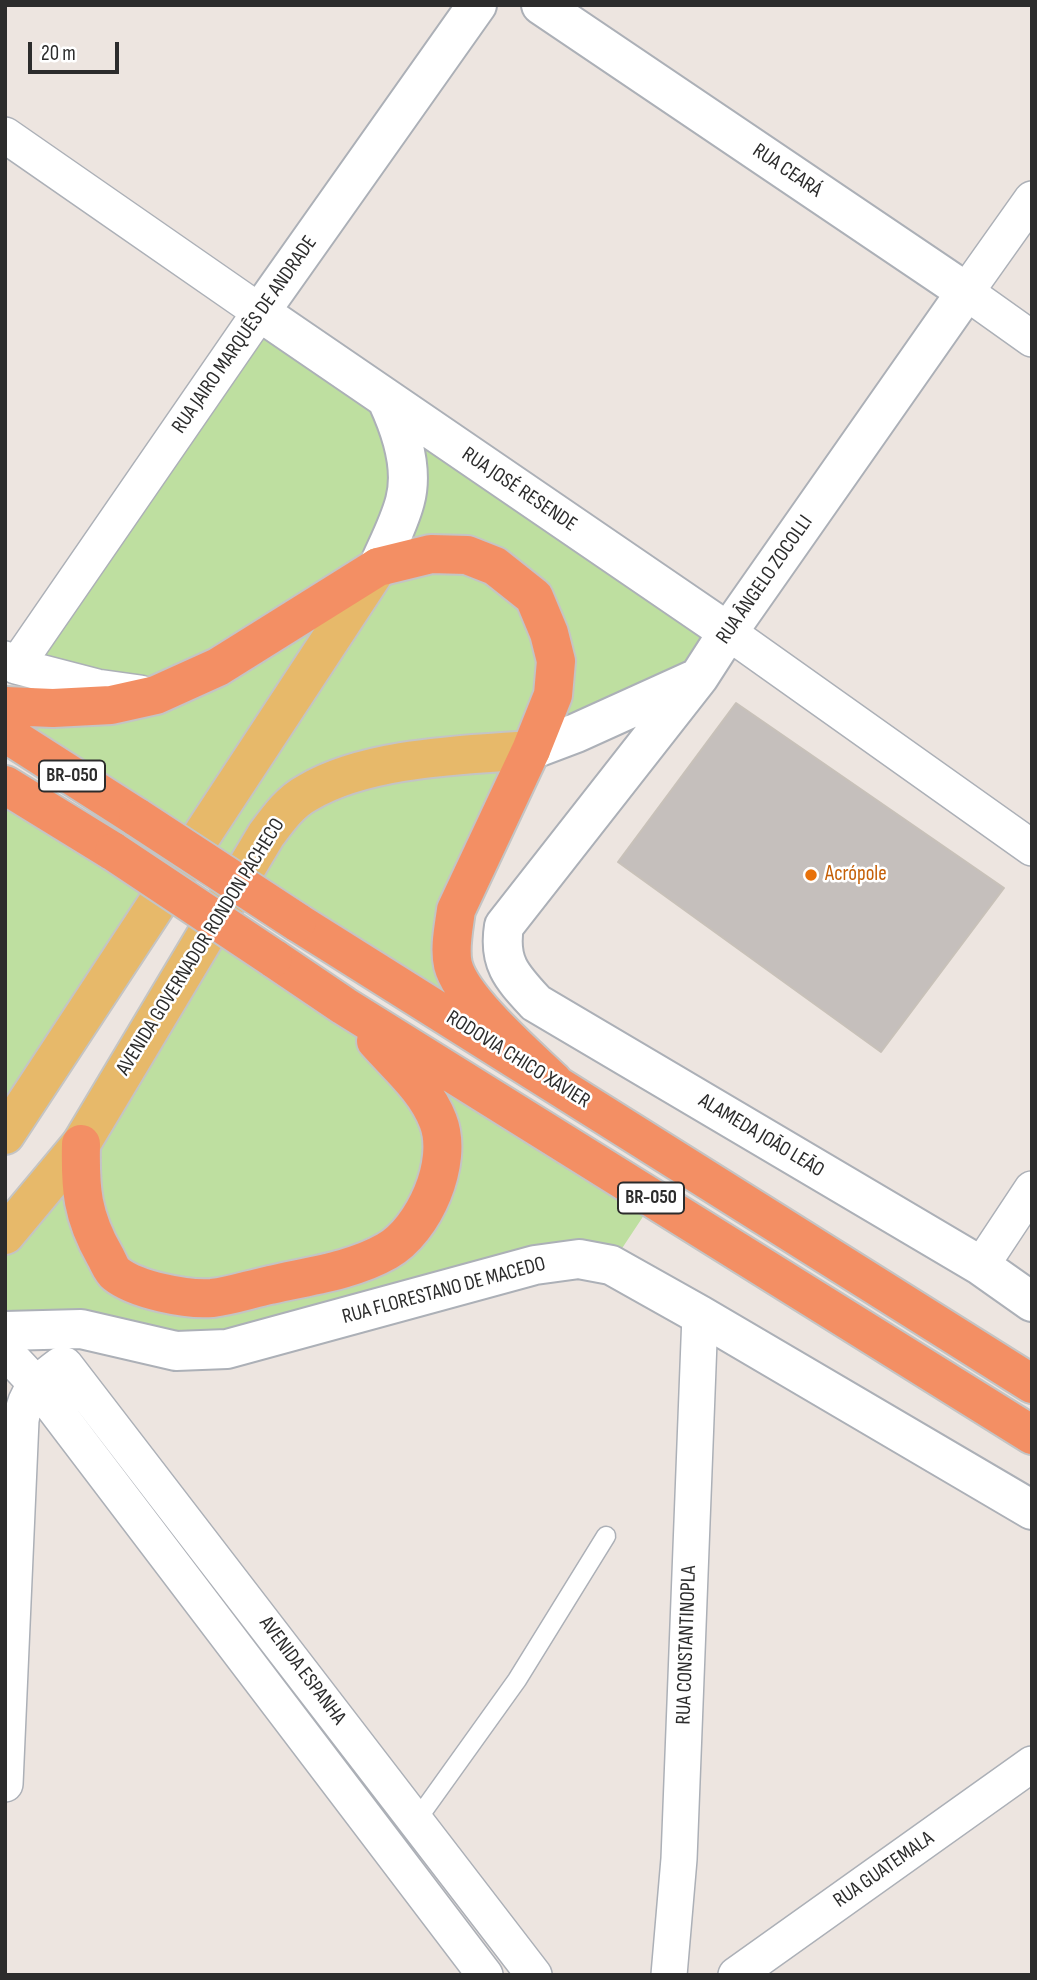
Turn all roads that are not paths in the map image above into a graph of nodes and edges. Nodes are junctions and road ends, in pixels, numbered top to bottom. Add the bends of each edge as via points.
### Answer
1 (477, 5) edge
2 (541, 5) edge
3 (5, 135) edge
4 (1032, 198) edge
5 (966, 292) junction
6 (260, 312) junction
7 (1032, 339) edge
8 (387, 400) junction
9 (378, 568) junction
10 (727, 632) junction
11 (10, 663) edge
12 (699, 677) junction
13 (156, 695) junction
14 (5, 706) edge
15 (5, 733) edge
16 (531, 750) junction
17 (5, 785) edge
18 (1032, 848) edge
19 (503, 958) joint
20 (344, 1006) junction
21 (553, 1082) junction
22 (5, 1135) edge
23 (81, 1144) junction
24 (1032, 1189) edge
25 (5, 1235) edge
26 (981, 1266) junction
27 (1032, 1302) edge
28 (700, 1315) junction
29 (5, 1331) edge
30 (5, 1351) edge
31 (35, 1383) junction
32 (1032, 1384) edge
33 (1032, 1435) edge
34 (1032, 1510) edge
35 (606, 1536) dead end
36 (1032, 1765) edge
37 (5, 1784) edge
38 (416, 1821) junction
39 (439, 1850) junction
40 (407, 1873) junction
41 (485, 1975) edge
42 (534, 1975) edge
43 (669, 1975) edge
44 (736, 1975) edge

1 - 6 main road, RUA JAIRO MARQUÊS DE ANDRADE
2 - 5 main road, RUA CEARÁ
3 - 6 street, RUA JOSÉ RESENDE
4 - 5 street, RUA ÂNGELO ZOCOLLI
5 - 7 street, RUA CEARÁ
5 - 10 main road, RUA ÂNGELO ZOCOLLI
6 - 8 main road, RUA JOSÉ RESENDE
6 - 11 street, RUA JAIRO MARQUÊS DE ANDRADE
8 - 9 main road via 404,445 406,499
8 - 10 main road, RUA JOSÉ RESENDE
9 - 13 highway via 218,667
9 - 16 highway via 431,554 467,555 495,566 534,597 556,661 553,695
9 - 22 main road
10 - 12 main road, RUA ÂNGELO ZOCOLLI
10 - 18 street, RUA JOSÉ RESENDE
11 - 13 street via 97,687
12 - 16 main road, AVENIDA GOVERNADOR RONDON PACHECO
12 - 19 main road, RUA ÂNGELO ZOCOLLI via 503,926
13 - 14 highway via 111,705
15 - 21 highway, RODOVIA CHICO XAVIER / BR-050, bridge
16 - 21 highway via 456,910 453,964 488,1018
16 - 23 main road, AVENIDA GOVERNADOR RONDON PACHECO via 461,755 360,771 306,793 282,813
17 - 20 highway, BR-050, bridge
19 - 26 main road, ALAMEDA JOÃO LEÃO via 513,978 536,1003
20 - 23 highway via 423,1093 439,1122 442,1153 428,1206 388,1251 342,1269 211,1298 150,1292 115,1273 90,1230 80,1185
20 - 33 highway, BR-050
21 - 32 highway, RODOVIA CHICO XAVIER / BR-050
23 - 25 main road, AVENIDA GOVERNADOR RONDON PACHECO
24 - 26 street
26 - 27 main road, ALAMEDA JOÃO LEÃO
28 - 29 main road, RUA FLORESTANO DE MACEDO via 611,1265 579,1259 535,1265 227,1349 176,1351 81,1329
28 - 34 main road, RUA FLORESTANO DE MACEDO
28 - 43 street, RUA CONSTANTINOPLA via 679,1858
30 - 31 street, AVENIDA ESPANHA
31 - 37 street via 21,1420
31 - 38 street, AVENIDA ESPANHA via 60,1365 69,1368
31 - 40 street, AVENIDA ESPANHA
35 - 38 lane via 517,1680
36 - 44 street, RUA GUATEMALA
38 - 39 street, AVENIDA ESPANHA
39 - 40 street
39 - 42 street, AVENIDA ESPANHA
40 - 41 street, AVENIDA ESPANHA

